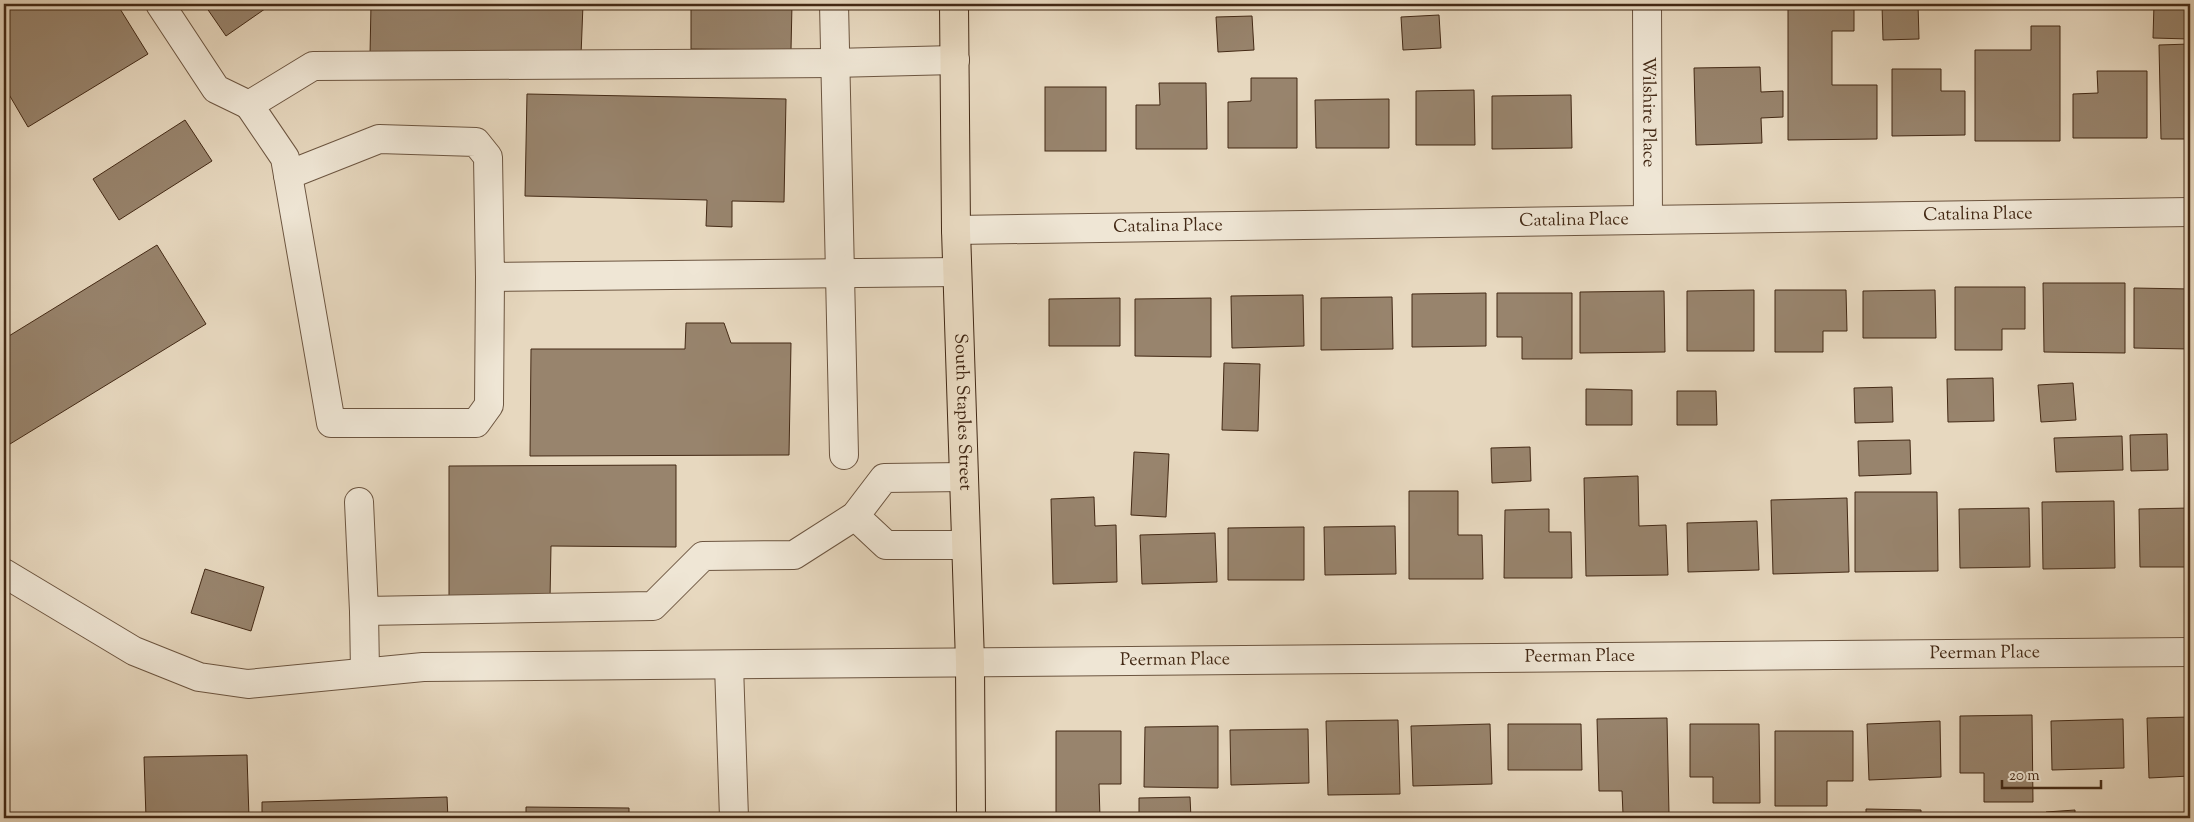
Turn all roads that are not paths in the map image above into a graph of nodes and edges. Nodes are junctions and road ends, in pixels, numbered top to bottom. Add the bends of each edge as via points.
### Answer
1 (160, 4) edge
2 (834, 4) edge
3 (954, 4) edge
4 (1647, 4) edge
5 (955, 60) junction
6 (833, 63) junction
7 (249, 105) junction
8 (288, 174) junction
9 (2190, 212) edge
10 (1648, 220) junction
11 (956, 230) junction
12 (957, 272) junction
13 (838, 273) junction
14 (490, 277) junction
15 (844, 454) dead end
16 (963, 477) junction
17 (359, 502) dead end
18 (855, 516) junction
19 (965, 545) junction
20 (4, 573) edge
21 (364, 611) junction
22 (2190, 652) edge
23 (970, 662) junction
24 (729, 665) junction
25 (364, 672) junction
26 (734, 818) edge
27 (971, 818) edge

1 - 7 street via 216,89
2 - 6 street
3 - 5 main road, South Staples Street
4 - 10 street, Wilshire Place
5 - 6 street
5 - 11 main road, South Staples Street
6 - 7 street via 312,66
6 - 13 street
7 - 8 street via 284,158
8 - 14 street via 379,139 476,142 488,157
8 - 14 street via 331,424 476,423 489,405
9 - 10 street, Catalina Place
10 - 11 street, Catalina Place
11 - 12 main road, South Staples Street
12 - 13 street
12 - 16 main road, South Staples Street
13 - 14 street
13 - 15 street
16 - 18 street via 884,478
16 - 19 main road, South Staples Street
17 - 21 street
18 - 19 street via 886,545
18 - 21 street via 794,556 703,556 653,606
19 - 23 main road, South Staples Street
20 - 25 street, Peerman Place via 134,651 199,677 248,684
21 - 25 street
22 - 23 street, Peerman Place
23 - 24 street, Peerman Place
23 - 27 main road, South Staples Street
24 - 25 street, Peerman Place via 423,667
24 - 26 street

